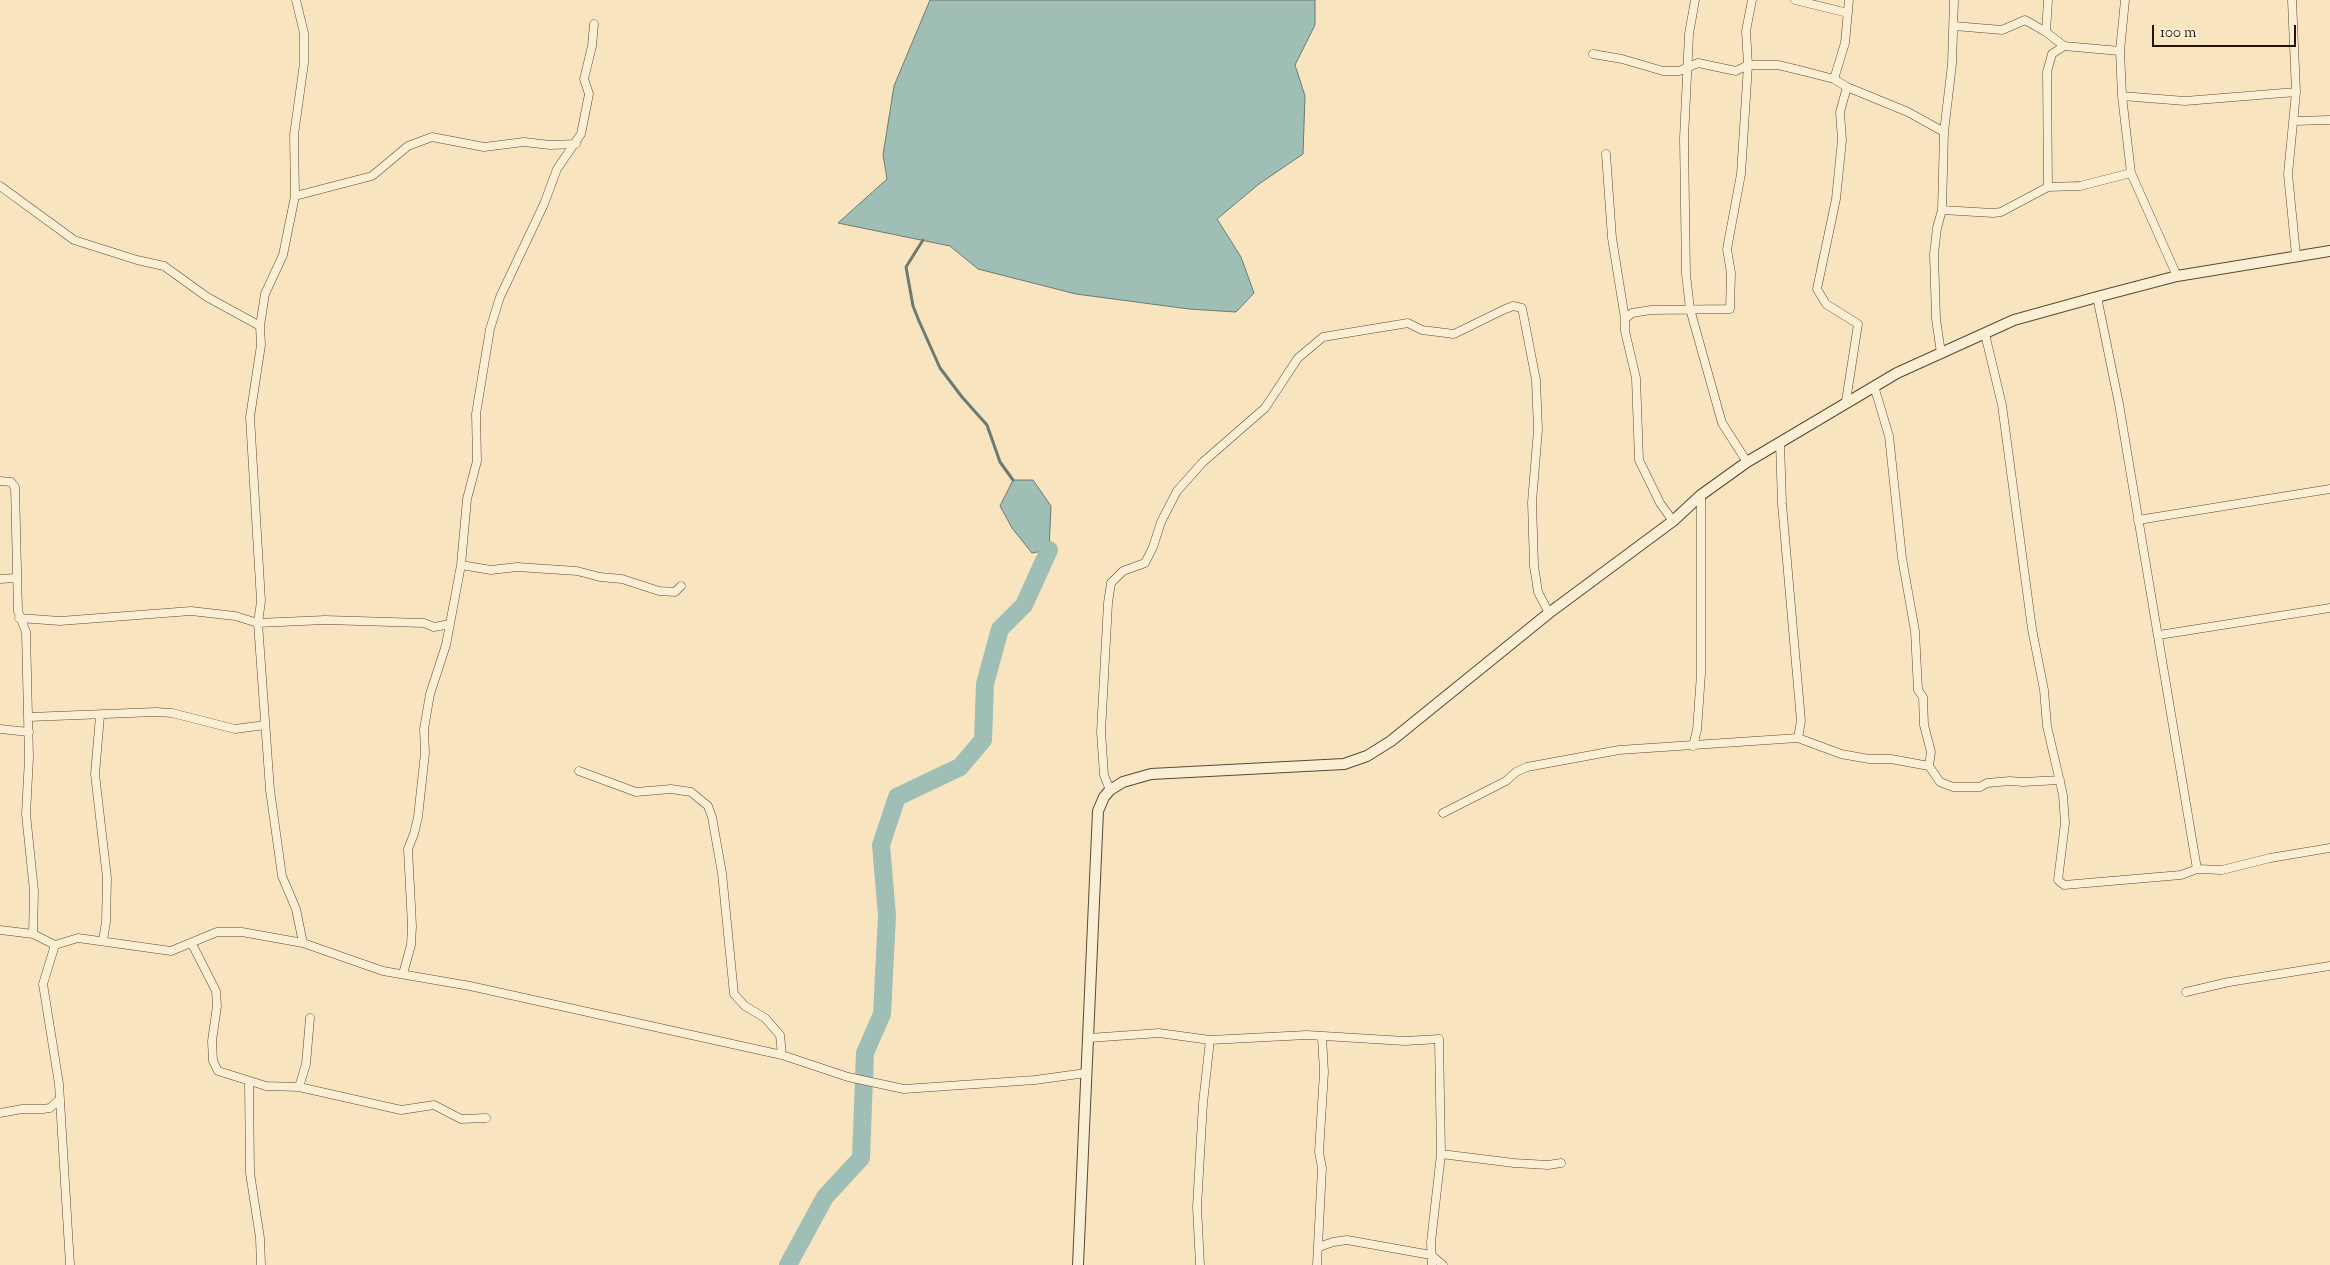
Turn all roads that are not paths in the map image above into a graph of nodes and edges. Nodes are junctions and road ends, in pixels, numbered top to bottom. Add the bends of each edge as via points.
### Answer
1 (296, 0) edge
2 (1695, 0) edge
3 (1752, 0) edge
4 (1795, 0) edge
5 (1849, 0) edge
6 (1954, 0) edge
7 (2048, 0) edge
8 (2125, 0) edge
9 (2292, 0) edge
10 (1848, 12) junction
11 (594, 24) dead end
12 (1954, 26) junction
13 (2046, 32) junction
14 (2064, 46) junction
15 (2120, 50) junction
16 (1593, 54) dead end
17 (1689, 65) junction
18 (1748, 65) junction
19 (1834, 79) junction
20 (1847, 87) junction
21 (2296, 92) junction
22 (2122, 96) junction
23 (2330, 120) edge
24 (2294, 121) junction
25 (1944, 132) junction
26 (576, 144) junction
27 (1606, 154) dead end
28 (2131, 173) junction
29 (0, 186) edge
30 (2048, 187) junction
31 (295, 196) junction
32 (1942, 210) junction
33 (2330, 251) edge
34 (2296, 255) junction
35 (2178, 276) junction
36 (2097, 297) junction
37 (1690, 309) junction
38 (1625, 319) junction
39 (260, 326) junction
40 (1985, 334) junction
41 (1941, 353) junction
42 (1874, 386) junction
43 (1846, 401) junction
44 (1780, 442) junction
45 (1747, 462) junction
46 (0, 481) edge
47 (2330, 489) edge
48 (1702, 495) junction
49 (2138, 520) junction
50 (1673, 521) junction
51 (461, 564) junction
52 (16, 578) junction
53 (0, 579) edge
54 (681, 586) dead end
55 (2330, 608) edge
56 (1549, 613) junction
57 (19, 618) junction
58 (258, 623) junction
59 (450, 624) junction
60 (2159, 635) junction
61 (100, 716) junction
62 (29, 717) junction
63 (266, 725) junction
64 (0, 729) edge
65 (29, 732) junction
66 (1798, 738) junction
67 (1693, 746) junction
68 (1929, 766) junction
69 (579, 771) dead end
70 (2060, 780) junction
71 (1110, 790) junction
72 (1443, 813) dead end
73 (2330, 848) edge
74 (2197, 869) junction
75 (0, 930) edge
76 (33, 934) junction
77 (103, 940) junction
78 (303, 943) junction
79 (192, 944) junction
80 (55, 945) junction
81 (2330, 966) edge
82 (403, 974) junction
83 (2186, 992) dead end
84 (310, 1018) dead end
85 (1322, 1037) junction
86 (1088, 1038) junction
87 (1210, 1040) junction
88 (782, 1055) junction
89 (1086, 1073) junction
90 (249, 1082) junction
91 (299, 1087) junction
92 (60, 1100) junction
93 (0, 1113) edge
94 (486, 1118) dead end
95 (1441, 1154) junction
96 (1560, 1163) dead end
97 (1319, 1247) junction
98 (1431, 1255) junction
99 (70, 1265) edge
100 (261, 1265) edge
101 (1078, 1265) edge
102 (1200, 1265) edge
103 (1317, 1265) edge
104 (1432, 1265) edge
105 (1443, 1265) edge

1 - 31 street via 304,33 304,63 294,135
2 - 17 street via 1689,34
3 - 18 street via 1746,31
4 - 10 street
5 - 10 street
6 - 12 street
7 - 13 street
8 - 15 street
9 - 21 street
10 - 19 street via 1845,43
11 - 26 street via 584,79 589,94 586,117
12 - 13 street via 2002,30 2025,20
12 - 25 street
13 - 14 street
14 - 15 street
14 - 30 street via 2052,54 2047,72
15 - 22 street
16 - 17 street via 1663,71 1679,70
17 - 18 street via 1698,63 1736,71
17 - 37 street via 1684,138 1686,274
18 - 19 street via 1778,66
18 - 37 street via 1741,174 1727,249 1731,273 1730,309
19 - 20 street
20 - 25 street via 1908,112
20 - 43 street via 1840,112 1842,140 1836,199 1817,289 1826,304 1858,324
21 - 22 street via 2184,101
21 - 24 street
22 - 28 street
23 - 24 street
24 - 34 street via 2288,174
25 - 32 street
26 - 31 street via 524,142 484,148 432,137 408,146 372,176
26 - 51 street via 557,169 500,297 490,328 476,414 476,461 467,499
27 - 38 street via 1612,238
28 - 30 street via 2080,186
28 - 35 street
29 - 39 street via 74,240 164,266 207,297
30 - 32 street via 2001,212
31 - 39 street via 283,255 266,294
32 - 41 street via 1934,254 1936,318
33 - 34 street
34 - 35 street
35 - 36 street
36 - 40 street via 2014,320
36 - 49 street
37 - 38 street via 1632,313
37 - 45 street via 1722,423
38 - 50 street via 1636,378 1639,460 1660,503
39 - 58 street via 261,345 250,417 261,600
40 - 41 street
40 - 70 street via 2002,405 2032,629 2044,690 2046,726
41 - 42 street
42 - 43 street
42 - 68 street via 1889,436 1902,558 1915,631 1918,690 1923,697 1924,725 1931,752
43 - 44 street
44 - 45 street
44 - 66 street via 1782,504 1801,721
45 - 48 street
46 - 52 street via 11,482 15,487
47 - 49 street
48 - 50 street
48 - 67 street via 1700,674
49 - 60 street
50 - 56 street
51 - 54 street via 490,570 517,567 577,571 622,579 659,591 675,592
51 - 59 street
52 - 53 street
52 - 57 street
55 - 60 street
56 - 71 street via 1391,741 1367,756 1344,764 1151,774 1123,782
56 - 71 street via 1538,592 1534,566 1532,502 1538,430 1536,380 1522,308 1512,306 1454,334 1422,330 1408,323 1323,337 1298,358 1265,408 1203,462 1177,491 1145,563 1123,571 1111,583 1101,732 1104,775
57 - 58 street via 60,620 191,611 235,616
57 - 62 street via 26,632
58 - 59 street via 325,620 424,623 434,627
58 - 63 street
59 - 82 street via 430,694 418,817 408,849 411,935
60 - 74 street
61 - 62 street
61 - 63 street via 125,712 172,713 235,729
61 - 77 street via 96,774 107,878
62 - 65 street
63 - 78 street via 270,790 282,876 296,909
64 - 65 street
65 - 76 street via 26,814 34,891
66 - 67 street
66 - 68 street via 1841,754
67 - 72 street via 1619,750 1527,767
68 - 70 street via 1940,782 1953,788 1980,787 2010,780
69 - 88 street via 636,792 671,789 691,792 708,806 722,874 734,994 745,1006 765,1018 780,1035
70 - 74 street via 2065,823 2058,880 2064,885 2181,875
71 - 86 street via 1098,811
73 - 74 street via 2222,870
75 - 76 street
76 - 80 street
77 - 79 street via 171,951
77 - 80 street via 78,938
78 - 79 street via 242,932 217,932
78 - 82 street via 383,971
79 - 90 street via 216,992 213,1061 218,1071
80 - 92 street via 43,984
81 - 83 street
82 - 88 street
84 - 91 street via 306,1064
85 - 87 street
85 - 95 street via 1405,1041 1439,1039
85 - 97 street
86 - 87 street via 1159,1033
86 - 89 street
87 - 102 street via 1197,1207
88 - 89 street via 848,1077 904,1089 1035,1080
89 - 101 street
90 - 91 street
90 - 100 street via 250,1173
91 - 94 street via 401,1110 434,1105 462,1120
92 - 93 street via 50,1108
92 - 99 street
95 - 96 street via 1514,1163
95 - 98 street
97 - 98 street via 1347,1240
97 - 103 street
98 - 104 street
98 - 105 street

